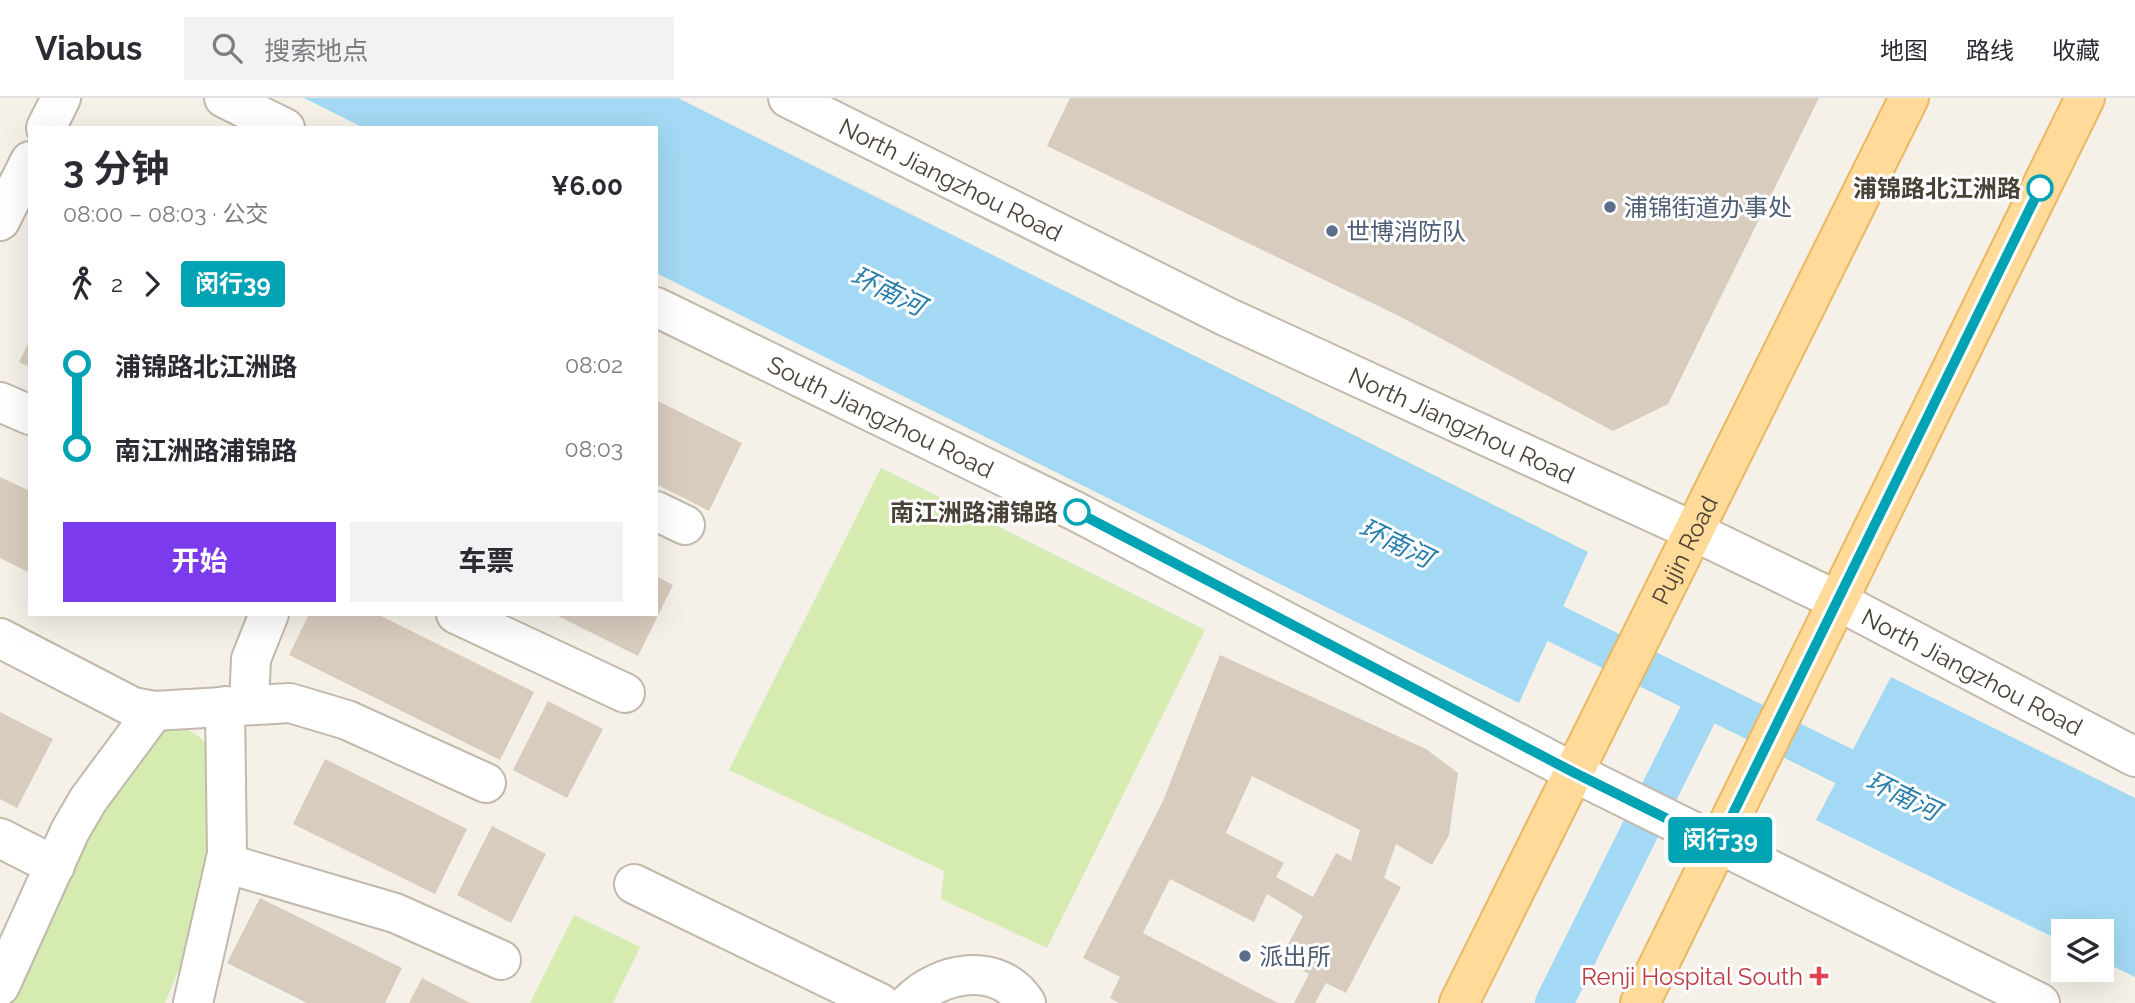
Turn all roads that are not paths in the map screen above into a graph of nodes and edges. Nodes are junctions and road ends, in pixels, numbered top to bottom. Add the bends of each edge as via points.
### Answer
1 (61, 98) edge
2 (224, 98) edge
3 (788, 98) edge
4 (1909, 98) edge
5 (2085, 98) edge
6 (47, 126) edge
7 (281, 126) edge
8 (28, 165) edge
9 (0, 221) edge
10 (658, 308) edge
11 (0, 401) edge
12 (28, 414) edge
13 (1693, 531) junction
14 (1838, 601) junction
15 (268, 616) edge
16 (460, 616) edge
17 (0, 638) edge
18 (625, 693) dead end
19 (237, 706) junction
20 (154, 711) junction
21 (2135, 757) edge
22 (1586, 778) junction
23 (486, 783) dead end
24 (0, 838) edge
25 (1706, 838) junction
26 (225, 863) junction
27 (55, 866) junction
28 (634, 884) dead end
29 (501, 960) dead end
30 (0, 986) edge
31 (204, 999) edge
32 (880, 1003) edge
33 (909, 1003) edge
34 (1026, 1003) edge
35 (1459, 1003) edge
36 (1640, 1003) edge
37 (2040, 1003) edge

1 - 6 street
2 - 7 street
3 - 13 street, North Jiangzhou Road via 1227,317
4 - 13 main road, Pujin Road
5 - 14 main road
8 - 9 street
10 - 22 street, South Jiangzhou Road via 1075,511
11 - 12 street
13 - 14 street, North Jiangzhou Road
13 - 22 main road, Pujin Road via 1598,723
14 - 21 street, North Jiangzhou Road
14 - 25 main road via 1743,794
15 - 19 street
16 - 18 street
17 - 20 street via 121,702
19 - 20 street
19 - 23 street via 290,703 347,720
19 - 26 street
20 - 27 street via 88,800
22 - 25 street, South Jiangzhou Road
22 - 35 main road, Pujin Road
24 - 27 street
25 - 36 main road
25 - 37 street, South Jiangzhou Road
26 - 29 street via 395,913
26 - 31 street
27 - 30 street
28 - 32 street
33 - 34 street via 924,988 952,975 973,974 1000,982

